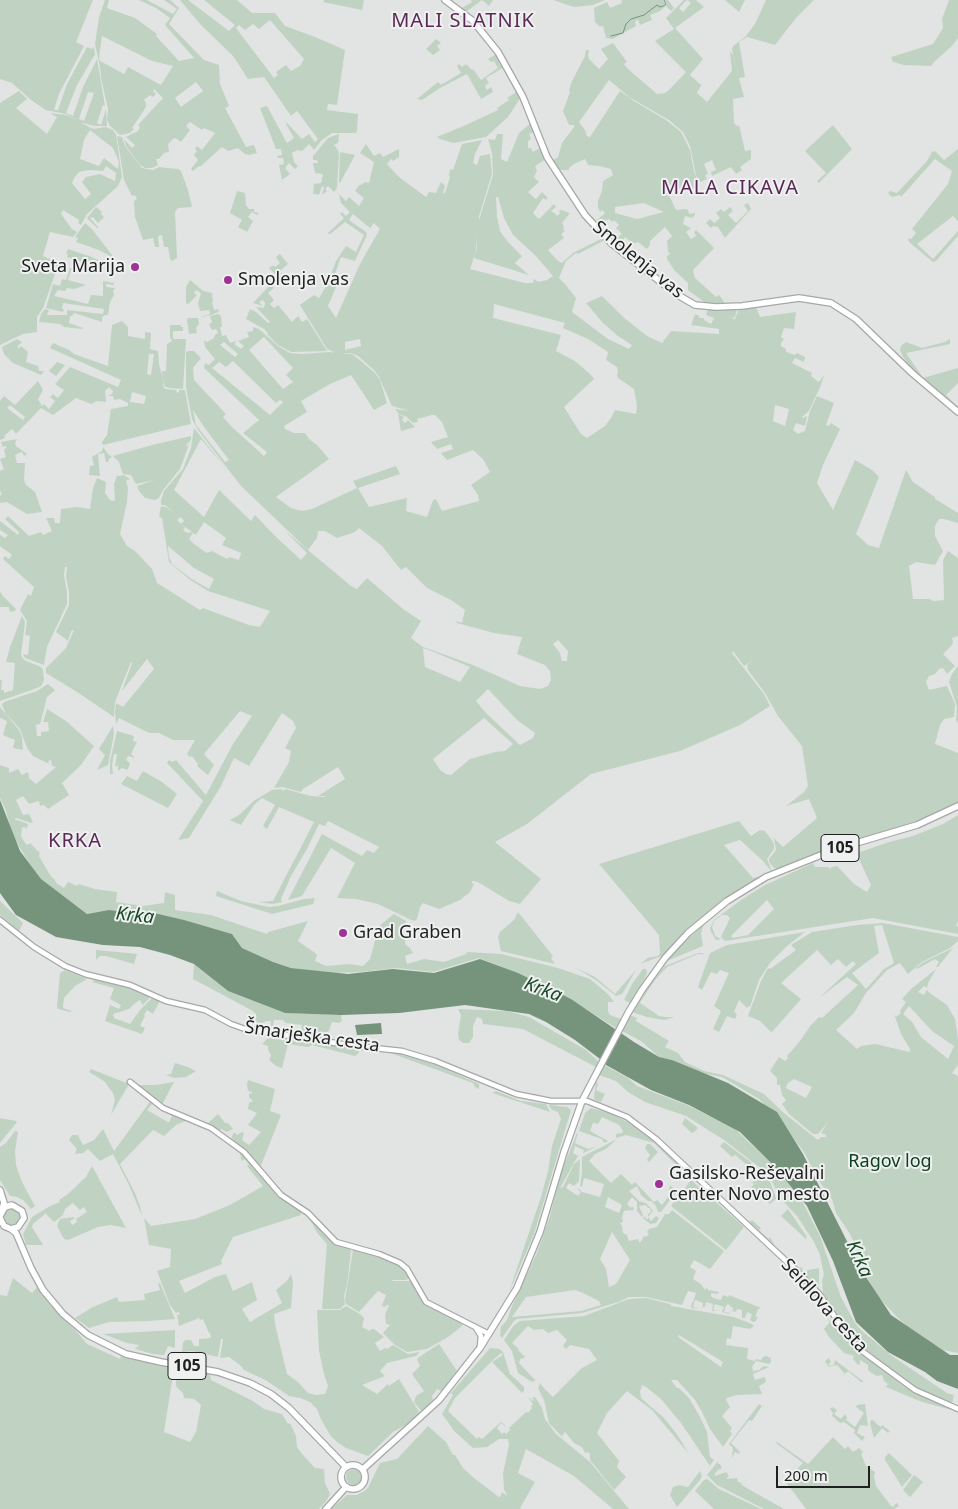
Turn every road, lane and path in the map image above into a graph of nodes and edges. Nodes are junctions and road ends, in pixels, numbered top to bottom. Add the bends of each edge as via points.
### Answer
1 (445, 0) edge
2 (958, 412) edge
3 (958, 806) edge
4 (0, 920) edge
5 (130, 1082) dead end
6 (582, 1101) junction
7 (0, 1190) edge
8 (12, 1205) junction
9 (1, 1217) edge
10 (21, 1225) junction
11 (10, 1229) junction
12 (22, 1247) junction
13 (471, 1324) junction
14 (489, 1334) junction
15 (473, 1357) junction
16 (958, 1409) edge
17 (346, 1467) junction
18 (363, 1470) junction
19 (346, 1487) junction
20 (326, 1509) edge

1 - 2 main road, Smolenja vas via 465,14 498,52 523,97 545,154 591,222 612,243 676,294 695,304 725,307 788,299 826,301 850,315
3 - 6 main road, 105 via 917,825 802,862 766,877 727,901 688,933 656,969
4 - 6 street, Šmarješka cesta via 65,966 130,984 166,1001 204,1010 245,1029 394,1049 435,1061 516,1094 551,1101
5 - 13 street via 163,1108 211,1128 244,1152 281,1195 311,1216 336,1242 400,1263 426,1302
6 - 14 main road, 105 via 540,1232 517,1288
6 - 16 street, Seidlova cesta via 615,1111 641,1126 814,1289 862,1351 915,1390
7 - 8 main road
7 - 9 main road via 4,1203
8 - 9 main road
8 - 10 main road, 105 via 22,1211
9 - 11 main road, 105
10 - 11 main road
10 - 12 main road, 105
11 - 12 main road, 105 via 16,1233
12 - 17 main road, 105 via 52,1301 88,1335 126,1354 228,1374 250,1383 289,1408
13 - 14 street
13 - 15 street via 482,1338
14 - 15 main road, 105
15 - 18 main road, 105 via 426,1414
17 - 18 main road via 353,1465
17 - 19 main road via 341,1477
18 - 19 main road, 105 via 366,1477 363,1484 353,1489
19 - 20 main road

